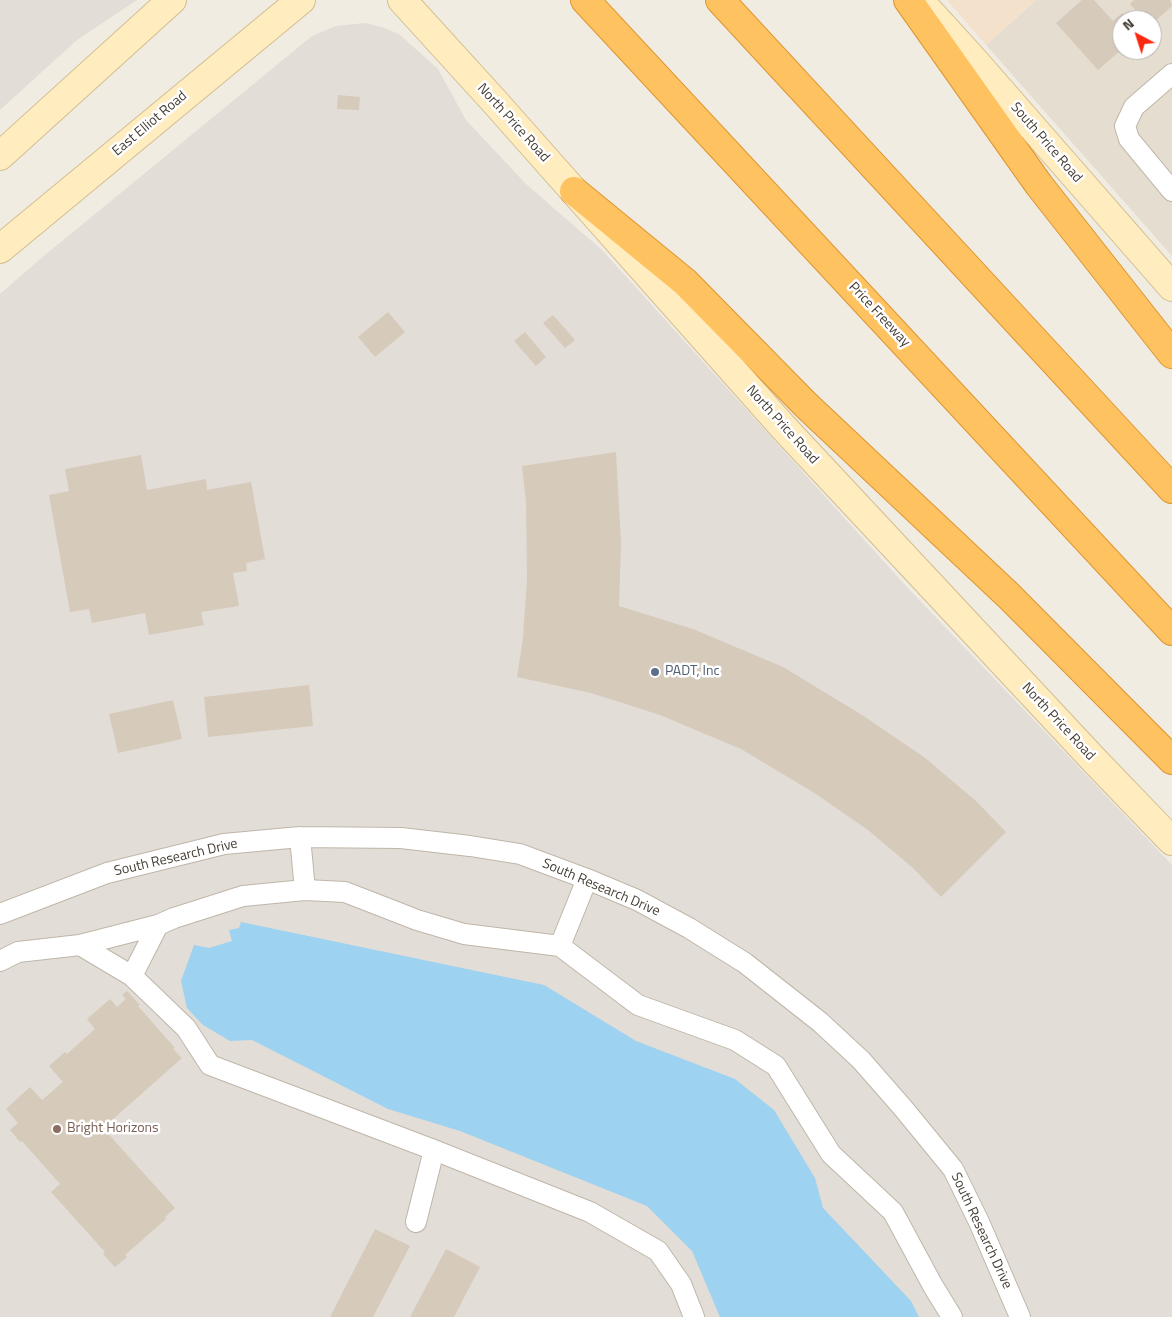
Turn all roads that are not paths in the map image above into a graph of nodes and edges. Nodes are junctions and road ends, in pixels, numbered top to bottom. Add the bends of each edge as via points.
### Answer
1 (172, 0) edge
2 (301, 0) edge
3 (402, 0) edge
4 (585, 0) edge
5 (720, 0) edge
6 (908, 0) edge
7 (919, 0) edge
8 (1172, 74) edge
9 (0, 156) edge
10 (1172, 190) edge
11 (574, 191) junction
12 (0, 249) edge
13 (1168, 276) edge
14 (1172, 354) edge
15 (1172, 489) edge
16 (1172, 631) edge
17 (1172, 760) edge
18 (300, 837) junction
19 (1172, 841) edge
20 (588, 879) junction
21 (305, 890) junction
22 (0, 914) edge
23 (158, 925) junction
24 (80, 945) junction
25 (560, 946) junction
26 (0, 961) edge
27 (132, 976) junction
28 (434, 1150) junction
29 (416, 1222) dead end
30 (694, 1317) edge
31 (952, 1317) edge
32 (1020, 1317) edge

1 - 9 main road
2 - 12 main road, East Elliot Road
3 - 11 main road, North Price Road
4 - 16 highway, Price Freeway
5 - 15 highway
6 - 14 highway via 1039,184
7 - 13 main road, South Price Road
8 - 10 street via 1134,107 1125,126 1129,139
11 - 17 highway via 684,282 807,406 1009,596
11 - 19 main road, North Price Road via 784,428
18 - 20 street, South Research Drive via 401,838 470,846 520,854
18 - 21 street
18 - 22 street, South Research Drive via 224,844 107,873
20 - 25 street
20 - 32 street, South Research Drive via 637,900 745,963 820,1022 861,1060 953,1169
21 - 23 street via 243,896
21 - 25 street via 345,892 464,934
23 - 24 street
23 - 27 street
24 - 26 street via 18,952
24 - 27 street
25 - 31 street via 638,1005 735,1040 776,1066 831,1154 893,1212
27 - 28 street via 186,1028 210,1065
28 - 29 street
28 - 30 street via 590,1212 658,1250 681,1284

